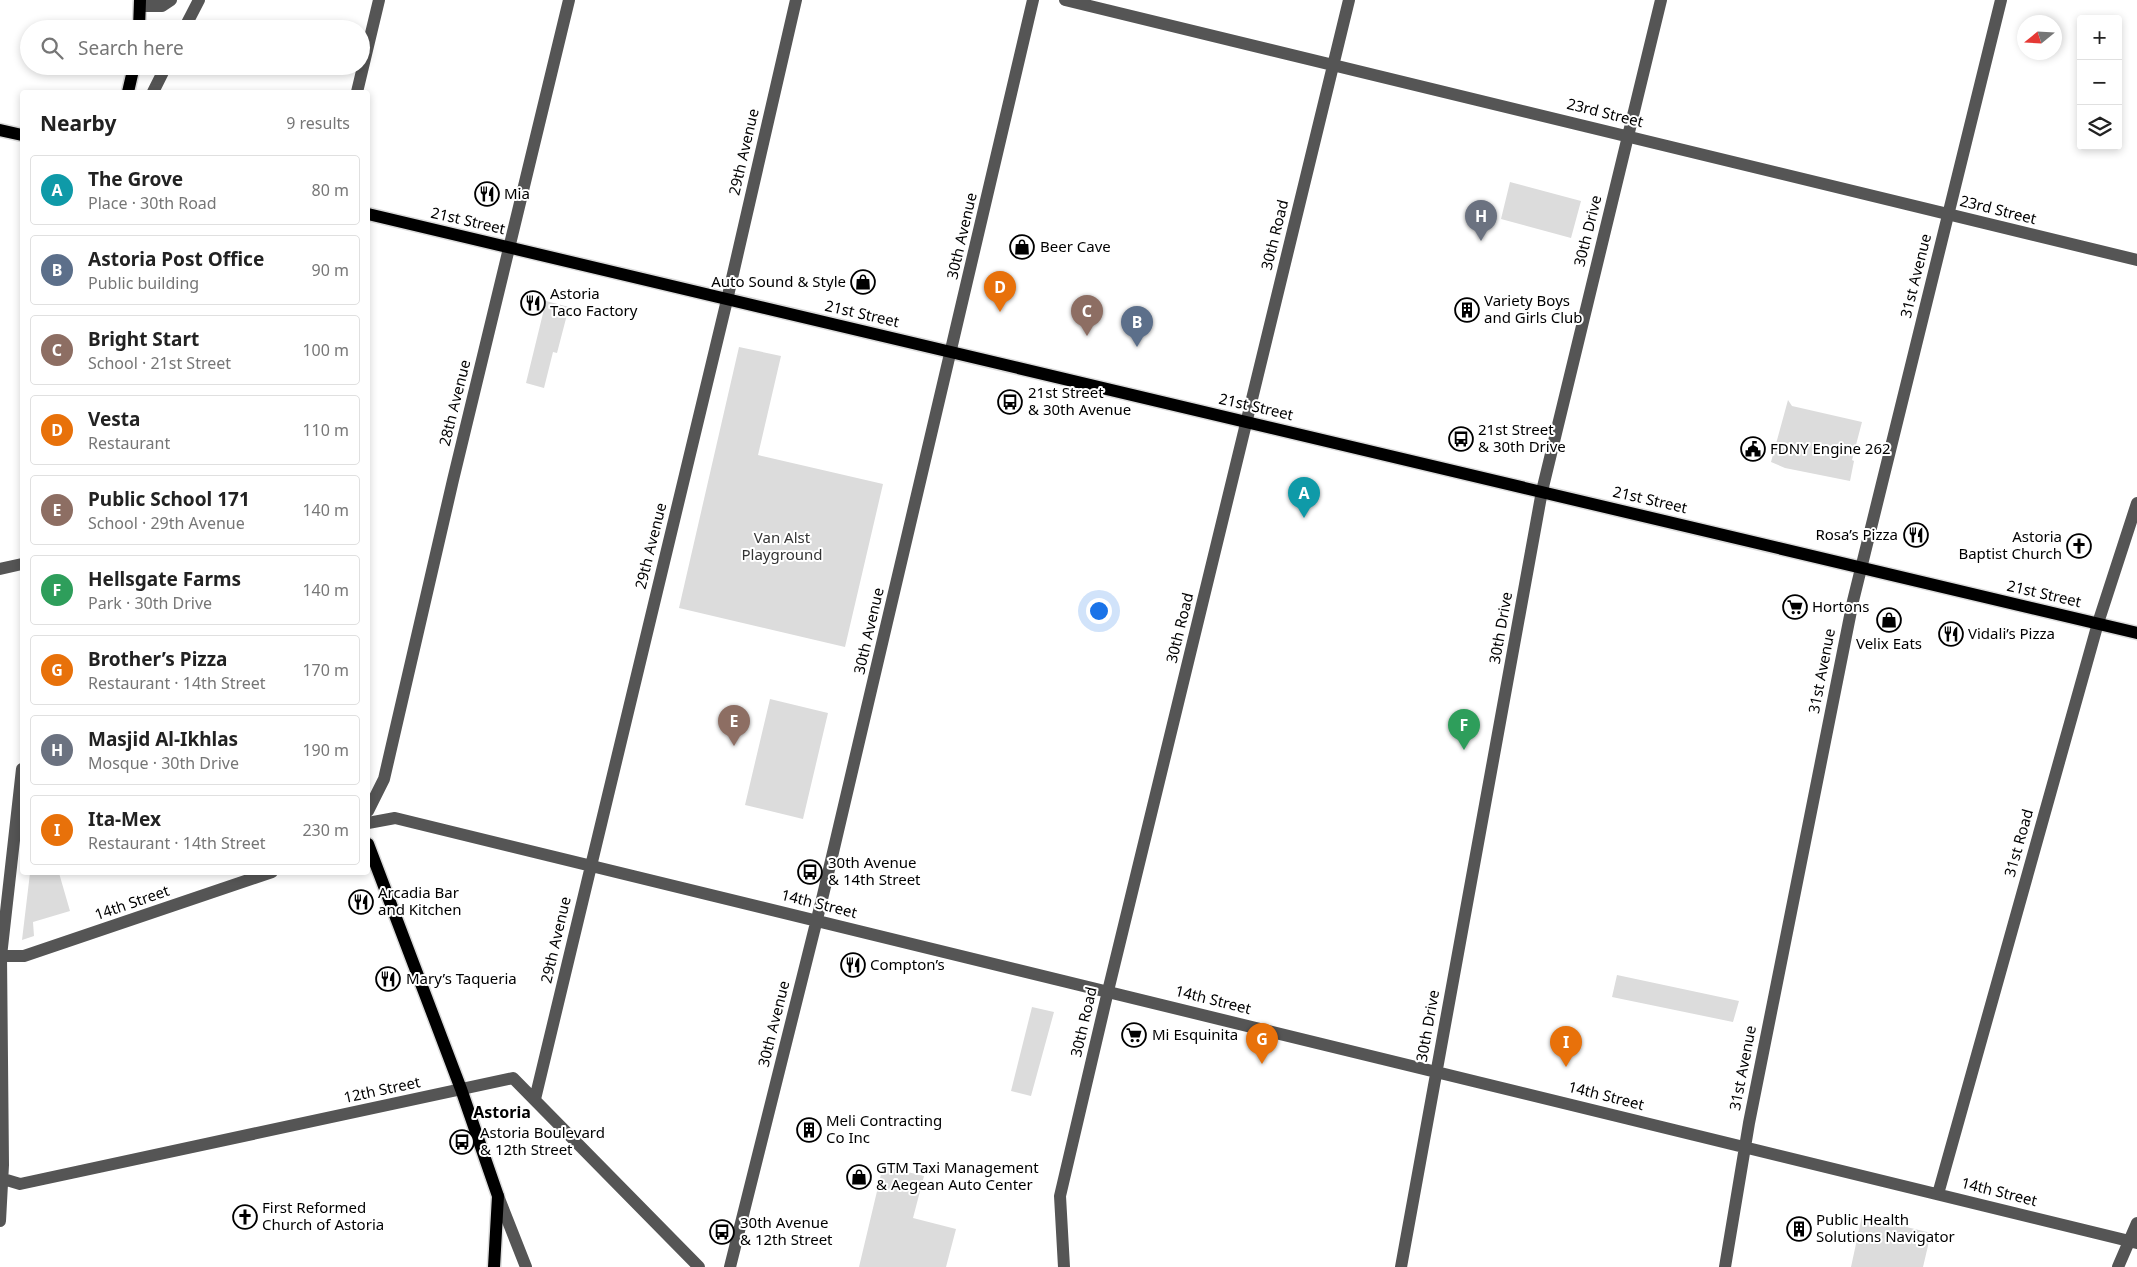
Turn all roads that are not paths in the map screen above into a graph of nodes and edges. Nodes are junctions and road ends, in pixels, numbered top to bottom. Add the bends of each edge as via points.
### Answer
1 (171, 0) edge
2 (199, 0) edge
3 (379, 0) edge
4 (568, 0) edge
5 (796, 0) edge
6 (1033, 0) edge
7 (1065, 0) edge
8 (1349, 0) edge
9 (1661, 0) edge
10 (2001, 0) edge
11 (140, 3) edge
12 (139, 20) edge
13 (189, 20) edge
14 (370, 38) edge
15 (1333, 64) junction
16 (132, 75) edge
17 (162, 75) edge
18 (361, 75) edge
19 (128, 90) edge
20 (154, 90) edge
21 (357, 90) edge
22 (0, 130) edge
23 (20, 135) edge
24 (1628, 136) junction
25 (370, 214) edge
26 (1948, 214) junction
27 (509, 247) junction
28 (2137, 260) edge
29 (727, 300) junction
30 (952, 352) junction
31 (1247, 422) junction
32 (1542, 491) junction
33 (2137, 503) edge
34 (20, 564) edge
35 (0, 569) edge
36 (1860, 569) junction
37 (2098, 623) junction
38 (2137, 633) edge
39 (20, 787) edge
40 (370, 807) edge
41 (370, 823) edge
42 (370, 849) edge
43 (591, 865) junction
44 (263, 875) edge
45 (817, 920) junction
46 (0, 956) edge
47 (1108, 991) junction
48 (1437, 1072) junction
49 (462, 1090) junction
50 (535, 1099) junction
51 (1745, 1147) junction
52 (2, 1179) edge
53 (1938, 1194) junction
54 (498, 1196) junction
55 (0, 1221) edge
56 (2137, 1223) edge
57 (2133, 1242) edge
58 (494, 1267) edge
59 (526, 1267) edge
60 (699, 1267) edge
61 (730, 1267) edge
62 (1064, 1267) edge
63 (1401, 1267) edge
64 (1725, 1267) edge
65 (2118, 1267) edge

1 - 11 street via 162,6
2 - 13 street
3 - 14 street
4 - 27 street, 28th Avenue
5 - 29 street, 29th Avenue
6 - 30 street, 30th Avenue
7 - 15 street, 23rd Street
8 - 15 street, 30th Road
9 - 24 street, 30th Drive
10 - 26 street, 31st Avenue
11 - 12 main road
15 - 24 street, 23rd Street
15 - 31 street, 30th Road
16 - 19 main road
17 - 20 street
18 - 21 street
22 - 23 main road
24 - 26 street, 23rd Street
24 - 32 street, 30th Drive
25 - 27 main road, 21st Street
26 - 28 street, 23rd Street
26 - 36 street, 31st Avenue
27 - 29 main road, 21st Street
27 - 40 street, 28th Avenue via 384,779
29 - 30 main road, 21st Street
29 - 43 street, 29th Avenue
30 - 31 main road, 21st Street
30 - 45 street, 30th Avenue
31 - 32 main road, 21st Street
31 - 47 street, 30th Road
32 - 36 main road, 21st Street
32 - 48 street, 30th Drive
33 - 37 street, 31st Road
34 - 35 street
36 - 37 main road, 21st Street
36 - 51 street, 31st Avenue
37 - 38 main road, 21st Street
37 - 53 street, 31st Road
39 - 46 street
41 - 43 street, 14th Street via 395,818
42 - 49 main road
43 - 45 street, 14th Street
43 - 50 street, 29th Avenue
44 - 46 street, 14th Street via 24,956
45 - 47 street, 14th Street
45 - 61 street, 30th Avenue
46 - 52 street
47 - 48 street, 14th Street
47 - 62 street, 30th Road via 1060,1196
48 - 51 street, 14th Street
48 - 63 street, 30th Drive
49 - 50 street, 12th Street via 513,1078
49 - 52 street, 12th Street via 20,1184
49 - 54 main road
50 - 60 street, 12th Street
51 - 53 street, 14th Street
51 - 64 street, 31st Avenue
52 - 55 street
53 - 57 street, 14th Street
54 - 58 main road
54 - 59 street
56 - 57 street
57 - 65 street

